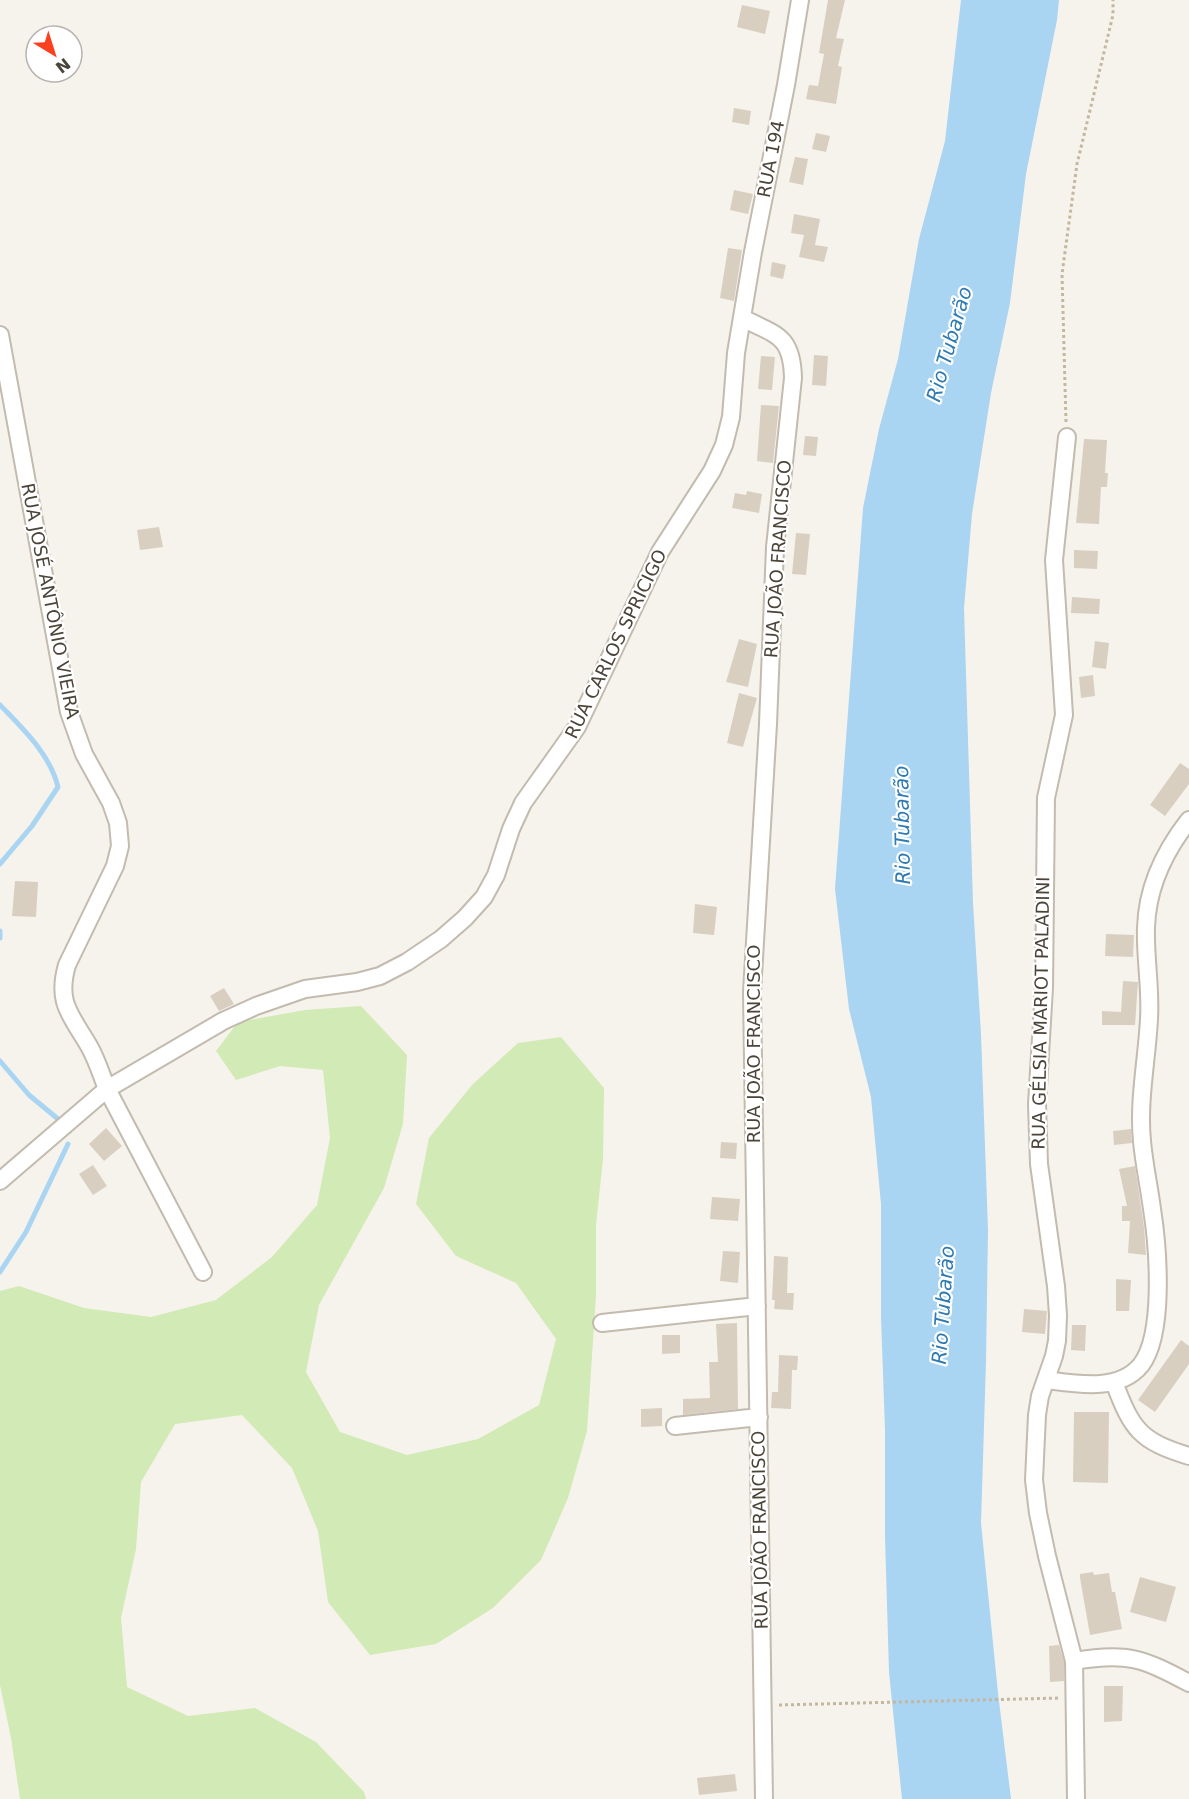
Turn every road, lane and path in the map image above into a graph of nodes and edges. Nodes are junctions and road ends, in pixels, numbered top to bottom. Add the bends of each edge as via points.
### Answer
1 (800, 0) edge
2 (1113, 0) edge
3 (742, 318) junction
4 (0, 334) edge
5 (1067, 437) joint
6 (1189, 820) edge
7 (106, 1089) junction
8 (0, 1181) edge
9 (203, 1272) dead end
10 (757, 1306) junction
11 (602, 1323) dead end
12 (1047, 1380) junction
13 (1114, 1382) junction
14 (759, 1417) junction
15 (675, 1426) dead end
16 (1189, 1456) edge
17 (1074, 1661) junction
18 (1189, 1683) edge
19 (1074, 1698) junction
20 (762, 1705) junction
21 (764, 1799) edge
22 (1076, 1799) edge

1 - 3 street, RUA 194
2 - 5 path via 1113,15 1077,164 1062,274
3 - 7 street, RUA CARLOS SPRICIGO via 730,417 712,471 660,552 577,727 523,803 484,897 441,939 380,976 305,989 256,1006
3 - 10 street, RUA JOÃO FRANCISCO via 788,345 793,369 775,547 753,950
4 - 7 street, RUA JOSÉ ANTÔNIO VIEIRA via 69,712 84,754 118,823 120,846 115,866 74,947 63,979 62,996 96,1058
5 - 12 street, RUA GÉLSIA MARIOT PALADINI via 1054,560 1064,715 1046,798 1044,988 1036,1104 1039,1164 1058,1315 1057,1341
6 - 13 street via 1163,858 1153,882 1146,919 1150,1005 1141,1131 1155,1230 1156,1318 1147,1356 1130,1375
7 - 8 street, RUA CARLOS SPRICIGO
7 - 9 street, RUA JOSÉ ANTÔNIO VIEIRA
10 - 11 street
10 - 14 street, RUA JOÃO FRANCISCO
12 - 13 street via 1075,1384
12 - 17 street, RUA GÉLSIA MARIOT PALADINI via 1037,1415 1034,1480 1047,1556
13 - 16 street via 1125,1412 1150,1442
14 - 15 street
14 - 20 street, RUA JOÃO FRANCISCO
17 - 18 street via 1119,1656 1138,1659
17 - 19 street, RUA GÉLSIA MARIOT PALADINI
19 - 20 path
19 - 22 street, RUA GÉLSIA MARIOT PALADINI
20 - 21 street, RUA JOÃO FRANCISCO

